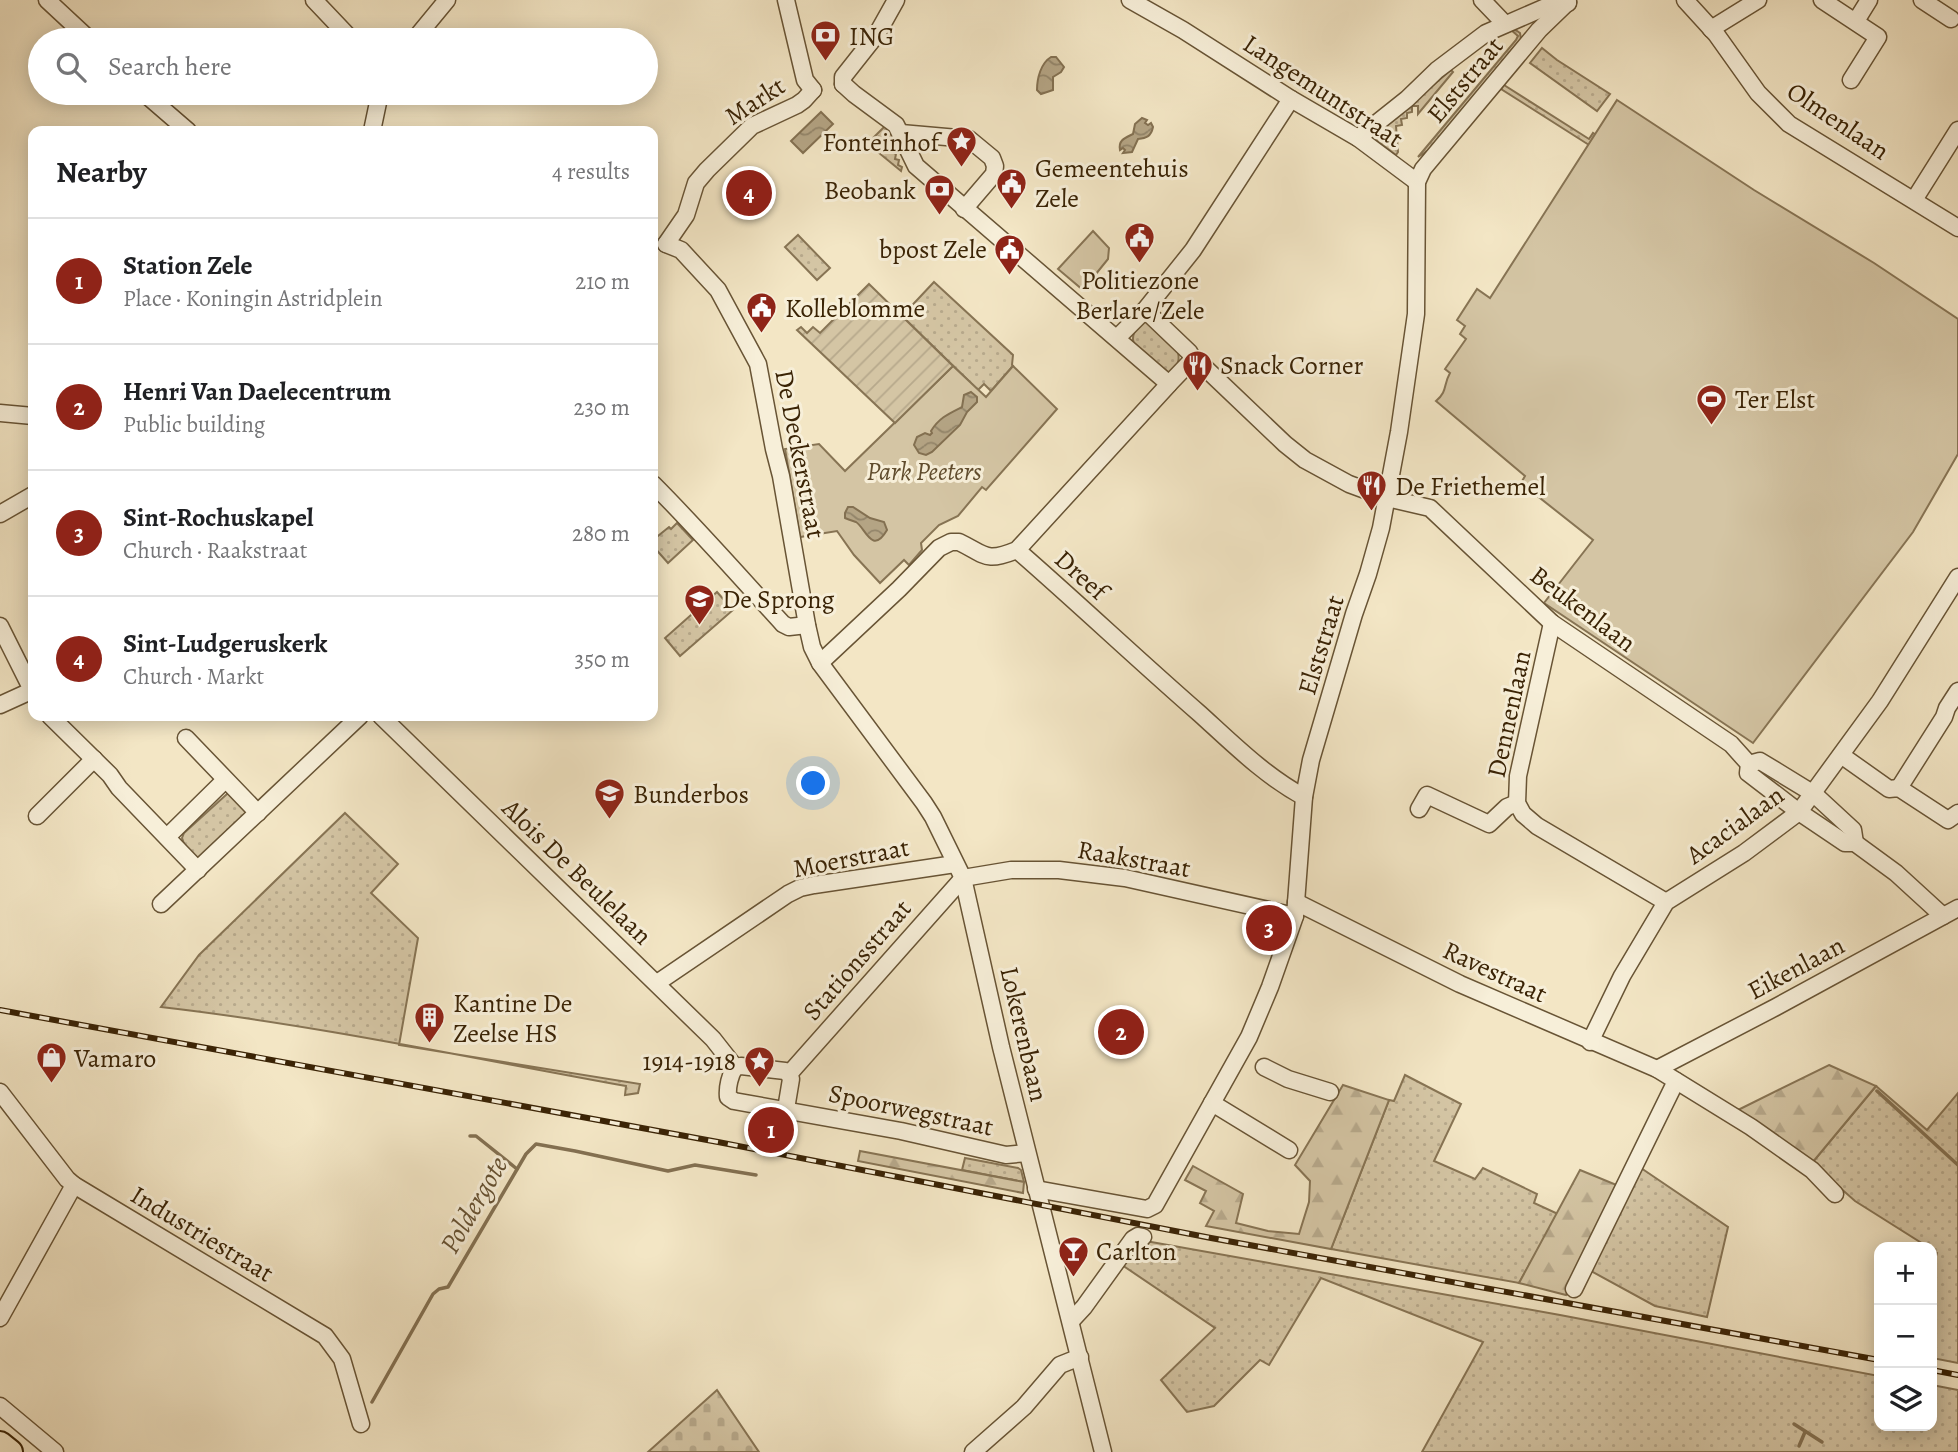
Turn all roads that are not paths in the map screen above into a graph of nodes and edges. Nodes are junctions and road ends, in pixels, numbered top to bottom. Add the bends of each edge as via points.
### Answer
1 (47, 0) edge
2 (314, 0) edge
3 (447, 0) edge
4 (786, 0) edge
5 (897, 0) edge
6 (1130, 0) edge
7 (1482, 0) edge
8 (1685, 0) edge
9 (1758, 0) edge
10 (1822, 0) edge
11 (1869, 0) edge
12 (1922, 0) edge
13 (1570, 1) edge
14 (1951, 19) dead end
15 (1856, 21) junction
16 (1506, 24) junction
17 (77, 28) edge
18 (341, 28) edge
19 (424, 28) edge
20 (1712, 29) junction
21 (1535, 35) junction
22 (1851, 80) dead end
23 (843, 84) junction
24 (813, 90) junction
25 (1291, 99) junction
26 (158, 105) edge
27 (377, 105) edge
28 (182, 126) edge
29 (373, 126) edge
30 (1958, 130) edge
31 (901, 134) junction
32 (1358, 138) junction
33 (1417, 182) junction
34 (1914, 200) junction
35 (964, 208) junction
36 (1958, 228) edge
37 (660, 247) edge
38 (1145, 310) junction
39 (1117, 338) junction
40 (1193, 359) junction
41 (1169, 384) junction
42 (0, 413) edge
43 (28, 416) edge
44 (658, 489) edge
45 (28, 498) edge
46 (1387, 498) junction
47 (0, 514) edge
48 (1017, 550) junction
49 (1958, 577) edge
50 (1552, 623) junction
51 (807, 625) junction
52 (0, 626) edge
53 (820, 663) junction
54 (28, 681) edge
55 (1958, 691) edge
56 (28, 693) edge
57 (0, 705) edge
58 (55, 721) edge
59 (355, 721) edge
60 (386, 721) edge
61 (186, 738) dead end
62 (1841, 755) junction
63 (94, 759) junction
64 (1749, 764) junction
65 (225, 780) junction
66 (1899, 788) junction
67 (1814, 794) junction
68 (1304, 797) junction
69 (1517, 803) junction
70 (1419, 809) dead end
71 (1799, 812) junction
72 (258, 813) junction
73 (1958, 813) edge
74 (37, 816) dead end
75 (167, 837) junction
76 (1854, 842) junction
77 (198, 870) junction
78 (959, 871) junction
79 (1666, 902) junction
80 (161, 904) dead end
81 (1958, 908) edge
82 (1295, 909) junction
83 (1942, 916) junction
84 (657, 983) junction
85 (1590, 1042) junction
86 (1252, 1061) junction
87 (735, 1067) junction
88 (1657, 1069) junction
89 (789, 1074) junction
90 (1676, 1081) junction
91 (0, 1092) edge
92 (1330, 1093) dead end
93 (1212, 1102) junction
94 (786, 1109) junction
95 (1289, 1150) dead end
96 (1027, 1153) junction
97 (74, 1185) junction
98 (1036, 1189) junction
99 (1835, 1194) dead end
100 (1143, 1237) dead end
101 (1574, 1289) dead end
102 (0, 1318) edge
103 (1071, 1321) junction
104 (1080, 1357) junction
105 (0, 1406) edge
106 (361, 1424) dead end
107 (0, 1444) edge
108 (10, 1452) edge
109 (55, 1452) edge
110 (973, 1452) edge
111 (1103, 1452) edge

1 - 17 street
2 - 18 street
3 - 19 street
4 - 24 street via 805,80
5 - 23 street
6 - 25 street, Langemuntstraat
7 - 16 street
8 - 20 street, Olmenlaan
9 - 20 street
10 - 15 street
11 - 15 street
12 - 14 street
13 - 16 street
13 - 21 street, Elststraat
15 - 22 street via 1878,37
16 - 21 street via 1520,24
16 - 32 street via 1486,33 1437,70
20 - 34 street, Olmenlaan via 1758,93 1789,124
21 - 33 street, Elststraat
23 - 24 street, Markt
23 - 31 street via 896,125
24 - 37 street, Markt via 797,105 752,126 706,170 696,183 686,215
25 - 32 street, Langemuntstraat
25 - 38 street via 1193,250
26 - 28 street
27 - 29 street
30 - 34 street
31 - 35 street via 916,166
31 - 35 street via 969,139 992,158 994,174
32 - 33 street, Langemuntstraat
33 - 46 street, Elststraat via 1416,314
34 - 36 street, Olmenlaan
35 - 39 street
37 - 51 street, De Deckerstraat via 681,250 719,290 758,364
38 - 39 street
38 - 40 street, Beukenlaan
39 - 41 street
40 - 41 street
40 - 46 street, Beukenlaan via 1306,460
41 - 48 street
42 - 43 street
44 - 51 street via 783,624
45 - 47 street
46 - 50 street, Beukenlaan via 1430,508
46 - 68 street, Elststraat
48 - 53 street, Dreef via 991,558 958,542 943,545
48 - 68 street, Dreef via 1256,764
49 - 62 street, Acacialaan
50 - 64 street, Beukenlaan via 1731,744
50 - 69 street, Dennenlaan via 1518,776
51 - 53 street, De Deckerstraat
52 - 54 street
53 - 78 street, Lokerenbaan via 924,803
55 - 66 street
56 - 57 street
58 - 63 street
59 - 72 street
60 - 84 street, Alois De Beulelaan
61 - 65 street
62 - 66 street via 1889,789
62 - 67 street, Acacialaan
63 - 74 street
63 - 75 street
64 - 67 street, Beukenlaan via 1760,761
64 - 71 street, Beukenlaan via 1748,773
65 - 72 street
65 - 75 street
66 - 73 street via 1948,820
67 - 71 street, Acacialaan
67 - 76 street, Beukenlaan via 1853,830
68 - 82 street, Elststraat
69 - 70 street via 1489,824 1427,795
69 - 79 street, Dennenlaan via 1536,826
71 - 76 street, Beukenlaan via 1845,843
71 - 79 street, Acacialaan
72 - 77 street
75 - 77 street
76 - 83 street, Beukenlaan
77 - 80 street
78 - 82 street, Raakstraat via 1059,870
78 - 84 street, Moerstraat via 800,888
78 - 89 street, Stationsstraat
78 - 96 street, Lokerenbaan
79 - 85 street, Acacialaan
81 - 83 street, Eikenlaan
82 - 85 street, Ravestraat
82 - 86 street, Elststraat via 1249,1037
83 - 88 street, Eikenlaan
84 - 87 street, Alois De Beulelaan
85 - 88 street, Ravestraat
86 - 92 street
86 - 93 street, Elststraat
87 - 89 street
87 - 94 street, Spoorwegstraat via 728,1097
88 - 90 street, Ravestraat
89 - 94 street
90 - 99 street, Ravestraat via 1812,1170
90 - 101 street
91 - 97 street, Industriestraat
93 - 95 street
93 - 98 street, Elststraat via 1155,1205 1147,1209
94 - 96 street, Spoorwegstraat via 1006,1154
96 - 98 street, Lokerenbaan
97 - 102 street
97 - 106 street, Industriestraat via 325,1336 342,1359
98 - 103 street, Lokerenbaan
100 - 103 street via 1133,1239
103 - 104 street, Lokerenbaan
104 - 110 street via 1060,1365 1024,1407
104 - 111 street, Lokerenbaan
105 - 109 street
107 - 108 highway

